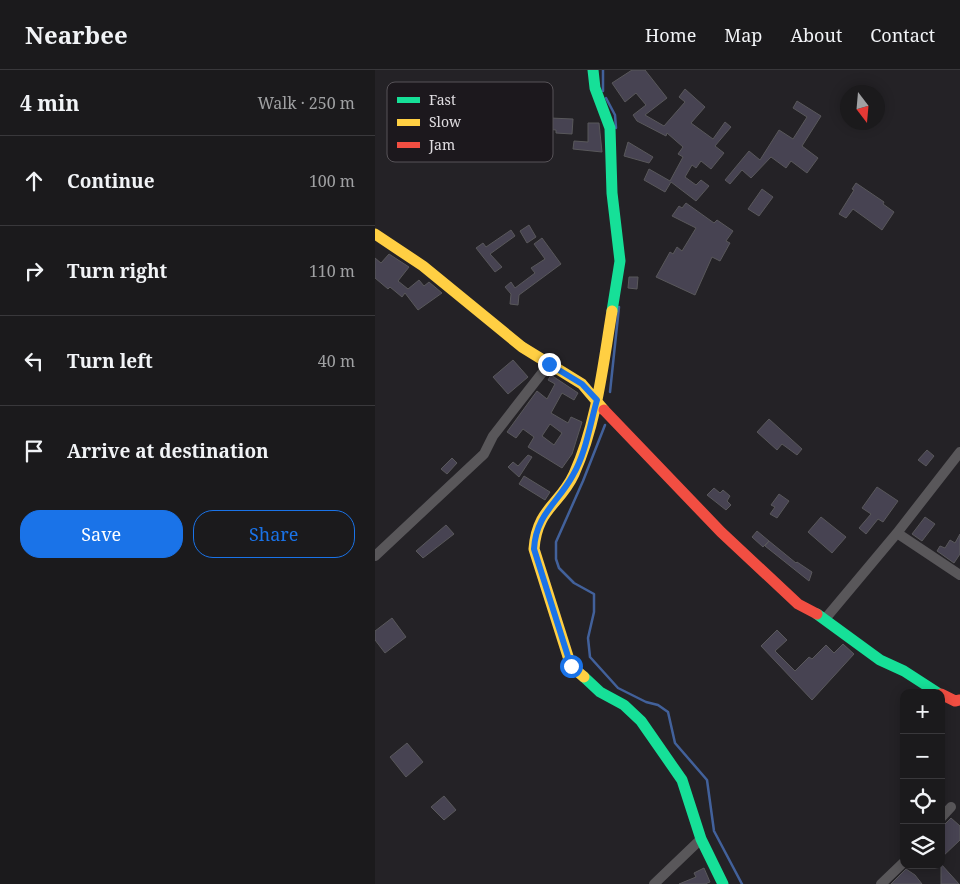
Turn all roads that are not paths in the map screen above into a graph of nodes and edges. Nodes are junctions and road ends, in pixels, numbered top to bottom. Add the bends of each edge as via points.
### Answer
1 (593, 70) edge
2 (375, 234) edge
3 (549, 364) junction
4 (597, 400) junction
5 (960, 452) edge
6 (897, 533) junction
7 (375, 556) edge
8 (960, 575) edge
9 (825, 618) junction
10 (932, 689) edge
11 (945, 696) edge
12 (960, 700) edge
13 (951, 808) dead end
14 (945, 814) edge
15 (701, 839) junction
16 (900, 866) edge
17 (654, 884) edge
18 (723, 884) edge
19 (881, 884) edge

1 - 4 street via 595,88 610,128 620,261
2 - 3 street via 423,266 523,347
3 - 4 street via 582,384
3 - 7 street via 493,436 484,454
4 - 9 street via 614,422 721,532 798,604
4 - 15 street via 574,475 539,522 534,549 571,666 600,692 624,705 641,721 682,780
5 - 6 street
6 - 8 street
6 - 9 street
9 - 10 street via 881,660
11 - 12 street
13 - 14 street
15 - 17 street
15 - 18 street
16 - 19 street

